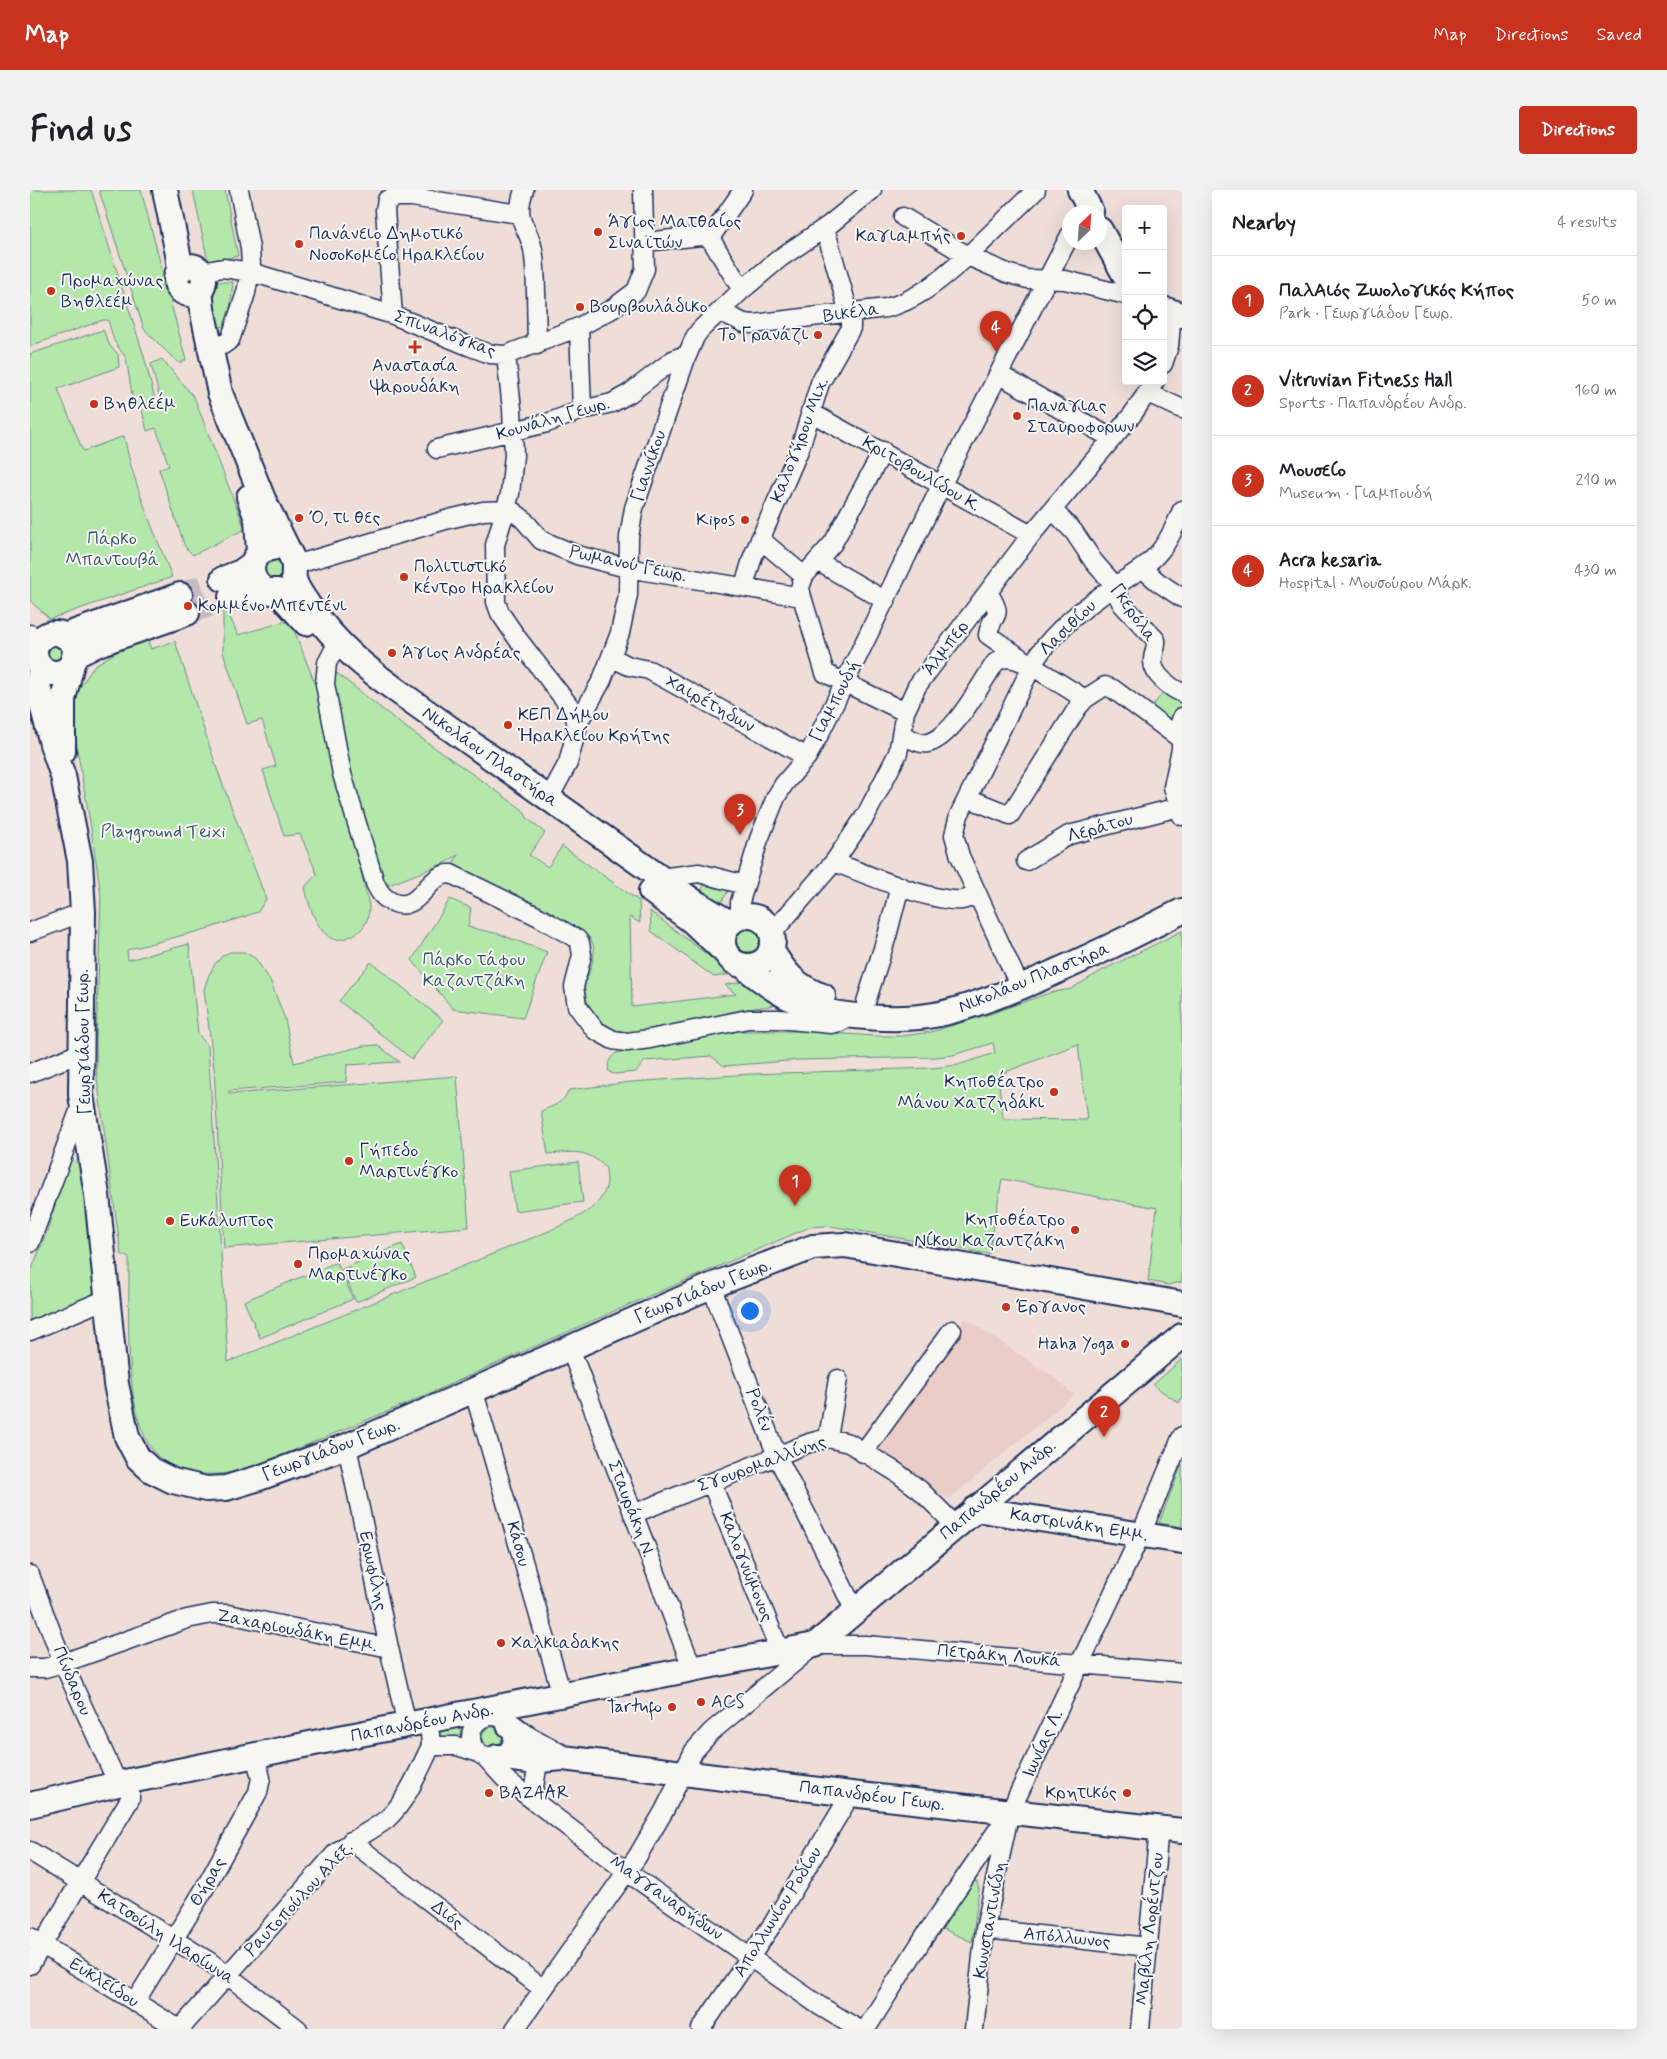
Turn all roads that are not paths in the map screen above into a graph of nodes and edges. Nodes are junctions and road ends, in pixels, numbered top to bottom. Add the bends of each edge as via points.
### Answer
1 (165, 190) edge
2 (176, 190) edge
3 (239, 190) edge
4 (524, 190) edge
5 (643, 190) edge
6 (743, 190) edge
7 (1036, 190) edge
8 (859, 194) edge
9 (454, 196) edge
10 (519, 214) junction
11 (903, 218) dead end
12 (825, 228) junction
13 (710, 238) junction
14 (645, 242) junction
15 (1107, 243) edge
16 (1062, 250) edge
17 (968, 256) junction
18 (1122, 270) edge
19 (251, 272) junction
20 (192, 278) junction
21 (1048, 278) junction
22 (742, 290) junction
23 (1122, 294) edge
24 (721, 312) junction
25 (1172, 312) edge
26 (849, 314) junction
27 (393, 315) junction
28 (579, 327) junction
29 (209, 343) junction
30 (537, 344) junction
31 (1167, 352) edge
32 (506, 356) junction
33 (686, 358) junction
34 (1000, 375) junction
35 (1151, 387) edge
36 (1182, 409) edge
37 (582, 410) junction
38 (810, 412) junction
39 (514, 432) junction
40 (1111, 438) junction
41 (437, 449) dead end
42 (883, 451) junction
43 (941, 486) junction
44 (506, 510) junction
45 (1053, 510) junction
46 (1182, 510) edge
47 (1031, 535) junction
48 (760, 540) junction
49 (255, 559) junction
50 (817, 561) junction
51 (628, 568) junction
52 (1142, 568) junction
53 (285, 576) junction
54 (804, 576) junction
55 (744, 586) junction
56 (1112, 588) junction
57 (988, 592) junction
58 (802, 598) junction
59 (1182, 598) edge
60 (886, 601) junction
61 (183, 604) tunnel mouth
62 (35, 647) edge
63 (334, 648) junction
64 (70, 651) junction
65 (611, 657) junction
66 (1032, 666) junction
67 (844, 684) junction
68 (1182, 693) edge
69 (1085, 699) junction
70 (905, 712) junction
71 (1182, 717) edge
72 (577, 727) junction
73 (902, 734) junction
74 (1181, 739) edge
75 (807, 757) junction
76 (63, 776) junction
77 (549, 798) junction
78 (968, 798) junction
79 (1180, 812) edge
80 (1026, 861) dead end
81 (834, 862) junction
82 (660, 878) junction
83 (745, 885) junction
84 (900, 886) junction
85 (977, 895) junction
86 (1182, 896) edge
87 (1182, 911) edge
88 (83, 912) junction
89 (737, 920) junction
90 (33, 928) edge
91 (772, 941) junction
92 (734, 959) junction
93 (1015, 976) junction
94 (858, 1009) junction
95 (80, 1053) junction
96 (30, 1073) edge
97 (82, 1103) junction
98 (34, 1223) edge
99 (30, 1243) edge
100 (711, 1286) junction
101 (109, 1298) junction
102 (1182, 1304) edge
103 (952, 1330) dead end
104 (30, 1331) edge
105 (1182, 1336) edge
106 (570, 1348) junction
107 (838, 1379) dead end
108 (474, 1392) junction
109 (1182, 1435) edge
110 (828, 1438) junction
111 (347, 1446) junction
112 (864, 1453) junction
113 (777, 1456) junction
114 (711, 1482) junction
115 (976, 1509) junction
116 (633, 1514) junction
117 (956, 1526) junction
118 (1141, 1534) junction
119 (1182, 1541) edge
120 (30, 1575) edge
121 (855, 1611) junction
122 (815, 1645) junction
123 (389, 1648) junction
124 (780, 1651) junction
125 (1082, 1662) junction
126 (63, 1663) junction
127 (30, 1668) edge
128 (693, 1670) junction
129 (1182, 1673) edge
130 (562, 1695) junction
131 (493, 1717) junction
132 (424, 1732) junction
133 (255, 1755) junction
134 (487, 1755) junction
135 (563, 1758) junction
136 (537, 1761) junction
137 (682, 1773) junction
138 (124, 1783) junction
139 (851, 1794) junction
140 (532, 1799) junction
141 (30, 1805) edge
142 (1010, 1812) junction
143 (1171, 1829) edge
144 (350, 1841) junction
145 (30, 1852) edge
146 (627, 1872) junction
147 (80, 1882) junction
148 (985, 1929) junction
149 (174, 1940) junction
150 (36, 1941) edge
151 (1148, 1947) junction
152 (750, 1958) junction
153 (30, 1965) edge
154 (228, 1976) junction
155 (543, 1989) junction
156 (135, 2002) junction
157 (179, 2029) edge
158 (298, 2029) edge
159 (515, 2029) edge
160 (701, 2029) edge
161 (858, 2029) edge
162 (866, 2029) edge
163 (974, 2029) edge
164 (1140, 2029) edge

1 - 20 street, Νικολάου Πλαστήρα via 178,254
2 - 20 street, Νικολάου Πλαστήρα
3 - 19 street via 251,253
4 - 10 street
5 - 14 street
6 - 13 street
7 - 17 street, Βικέλα
8 - 12 street, Γιαννίκου
9 - 10 street
9 - 27 street via 392,198 386,201 384,210
10 - 30 street via 533,247
11 - 17 street
12 - 22 street, Γιαννίκου via 780,258
12 - 26 street
13 - 14 street via 701,236
13 - 22 street
14 - 28 street via 645,269 636,291
15 - 18 street
16 - 21 street, Γιαμπουδή
17 - 21 street via 1014,275 1030,279
17 - 26 street, Βικέλα via 924,292 903,303
19 - 20 street, Σπιναλόγκας via 223,268
19 - 27 street, Σπιναλόγκας
19 - 29 street via 230,340 223,344
20 - 29 street, Νικολάου Πλαστήρα
20 - 49 street, Νικολάου Πλαστήρα via 188,303 214,410 255,511 258,528
21 - 23 street
21 - 34 street, Γιαμπουδή
22 - 24 street, Γιαννίκου
24 - 26 street, Βικέλα via 750,324
24 - 33 street, Γιαννίκου via 695,337
25 - 31 street
26 - 38 street, Καλογήρου Μιχ. via 852,324 849,332 820,383
27 - 32 street, Σπιναλόγκας via 490,354
28 - 30 street
28 - 37 street
29 - 53 street, Νικολάου Πλαστήρα via 223,401 263,498
30 - 32 street
32 - 39 street, Σπιναλόγκας
33 - 37 street, Κουνάλη Γεωρ. via 678,357 669,362 617,401
33 - 51 street, Γιαννίκου via 634,508
34 - 40 street
34 - 43 street, Γιαμπουδή
35 - 36 street
35 - 40 street, Άλμπερ
37 - 39 street, Κουνάλη Γεωρ.
38 - 42 street, Κριτοβουλίδου Κ.
38 - 48 street, Καλογήρου Μιχ. via 798,453
39 - 41 street, Κουνάλη Γεωρ.
39 - 44 street, Σπιναλόγκας via 513,478
40 - 45 street, Άλμπερ
42 - 43 street, Κριτοβουλίδου Κ.
42 - 50 street via 833,543
43 - 47 street, Κριτοβουλίδου Κ.
43 - 60 street, Γιαμπουδή
44 - 51 street, Ρωμανού Γεωρ. via 519,515 537,538 552,546
44 - 53 street via 483,511 449,519
44 - 72 street, Σπιναλόγκας via 495,545 498,608 574,712
45 - 47 street, Άλμπερ
45 - 56 street, Γκερόλα via 1074,532 1109,579
46 - 52 street, Λασιθίου via 1164,547
47 - 57 street, Άλμπερ
48 - 54 street
48 - 55 street, Καλογήρου Μιχ.
49 - 53 street via 265,549 282,550
49 - 53 street, Νικολάου Πλαστήρα via 252,573 262,588
49 - 53 street via 227,588 251,591
50 - 54 street
50 - 60 street
51 - 55 street, Ρωμανού Γεωρ.
51 - 65 street, Γιαννίκου via 625,616
52 - 56 street, Λασιθίου
52 - 59 street
53 - 63 street, Νικολάου Πλαστήρα via 305,600
54 - 58 street via 800,588
55 - 58 street, Ρωμανού Γεωρ.
56 - 66 street, Λασιθίου via 1055,635
56 - 68 street, Γκερόλα via 1122,604 1156,640 1153,660 1156,671 1167,684
57 - 66 street via 997,607 988,635
57 - 70 street, Άλμπερ via 918,686
58 - 67 street via 823,669 827,675
60 - 67 street, Γιαμπουδή
61 - 64 street via 98,644
62 - 64 street via 49,634
62 - 64 street via 50,672 61,672 69,667
62 - 76 street, Γεωργιάδου Γεωρ. via 42,704
63 - 77 street, Νικολάου Πλαστήρα
63 - 92 street, Νικολάου Πλαστήρα via 354,677 380,698 643,884 692,921
63 - 94 street via 325,669 325,684 342,774 375,883 387,899 401,905 408,904 443,875 451,874 577,939 582,956 574,987 578,1006 595,1030 618,1041 650,1039 748,1020 831,1024 840,1022
64 - 76 street, Γεωργιάδου Γεωρ. via 63,699
65 - 72 street, Γιαννίκου
65 - 75 street, Χαιρέτηδων via 649,670
66 - 69 street
66 - 73 street, Λασιθίου via 1001,658 942,735 926,743
66 - 78 street
67 - 70 street
67 - 75 street, Γιαμπουδή
69 - 74 street via 1105,686 1113,689
69 - 78 street via 1010,815
70 - 73 street, Άλμπερ
71 - 74 street via 1177,732
72 - 77 street, Γιαννίκου via 570,758
73 - 81 street, Άλμπερ via 898,753 866,815
74 - 79 street via 1173,787
75 - 83 street, Γιαμπουδή via 776,797
76 - 88 street, Γεωργιάδου Γεωρ. via 80,861
77 - 82 street, Νικολάου Πλαστήρα
78 - 85 street via 954,835
79 - 80 street, Λεράτου via 1069,835
81 - 84 street
81 - 91 street, Άλμπερ
82 - 83 street via 699,873
82 - 89 street, Νικολάου Πλαστήρα via 711,913
83 - 89 street, Γιαμπουδή
84 - 85 street via 956,900
84 - 94 street via 887,936
85 - 93 street
86 - 93 street, Νικολάου Πλαστήρα via 1093,942
87 - 94 street, Νικολάου Πλαστήρα via 1057,972 969,1006 929,1016 896,1018
88 - 90 street
88 - 95 street, Γεωργιάδου Γεωρ.
89 - 91 street via 755,917 762,920
89 - 92 street via 724,937
91 - 92 street via 766,958 759,963
91 - 94 street, Νικολάου Πλαστήρα via 785,973 797,984
92 - 94 street, Νικολάου Πλαστήρα via 786,996 812,1007
93 - 94 street, Νικολάου Πλαστήρα via 948,998
95 - 96 street
95 - 97 street, Γεωργιάδου Γεωρ.
97 - 98 street
97 - 101 street, Γεωργιάδου Γεωρ.
98 - 99 street
100 - 102 street, Γεωργιάδου Γεωρ. via 813,1247 846,1245
100 - 106 street, Γεωργιάδου Γεωρ.
100 - 113 street, Ρολέν
101 - 104 street
101 - 111 street, Γεωργιάδου Γεωρ. via 116,1384 124,1427 138,1458 151,1470 185,1485 226,1488
103 - 112 street
105 - 115 street, Παπανδρέου Ανδρ.
106 - 108 street, Γεωργιάδου Γεωρ.
106 - 116 street, Σταυράκη Ν.
107 - 110 street
108 - 111 street, Γεωργιάδου Γεωρ.
108 - 130 street, Κάσου
109 - 118 street, Ιωνίας Λ.
110 - 112 street, Σγουρομαλλίνης via 849,1443
110 - 113 street, Σγουρομαλλίνης
111 - 123 street, Ερωφίλης
112 - 117 street, Σγουρομαλλίνης via 920,1490
113 - 114 street, Σγουρομαλλίνης
113 - 121 street, Ρολέν
114 - 116 street, Σγουρομαλλίνης
114 - 124 street, Καλογνώμονος
115 - 117 street, Παπανδρέου Ανδρ.
115 - 118 street, Καστρινάκη Εμμ.
116 - 128 street, Σταυράκη Ν.
117 - 121 street, Παπανδρέου Ανδρ.
118 - 119 street, Καστρινάκη Εμμ.
118 - 125 street, Ιωνίας Λ.
120 - 126 street, Πίνδαρου
121 - 122 street, Παπανδρέου Ανδρ.
122 - 124 street, Παπανδρέου Ανδρ.
122 - 125 street, Πετράκη Λουκά via 866,1645
122 - 137 street, Παπανδρέου Ανδρ. via 711,1732 694,1751
123 - 126 street, Ζαχαριουδάκη Εμμ. via 228,1614 212,1614 187,1619
123 - 132 street, Ερωφίλης
124 - 128 street, Παπανδρέου Ανδρ.
125 - 129 street, Πετράκη Λουκά
125 - 142 street, Ιωνίας Λ.
126 - 127 street, Ζαχαριουδάκη Εμμ.
126 - 138 street, Πίνδαρου
128 - 130 street, Παπανδρέου Ανδρ.
130 - 131 street, Παπανδρέου Ανδρ.
131 - 132 street, Παπανδρέου Ανδρ.
131 - 134 street via 471,1737 473,1746
131 - 134 street via 513,1734 512,1744 506,1752
131 - 135 street
132 - 133 street, Παπανδρέου Ανδρ.
132 - 134 street
132 - 144 street, Ραυτοπούλου Αλεξ. via 404,1797 393,1813
133 - 138 street, Παπανδρέου Ανδρ.
133 - 149 street, Θήρας via 260,1788
134 - 136 street
134 - 140 street, Μαγγαναρήδων via 504,1778
135 - 136 street
135 - 137 street, Παπανδρέου Γεωρ.
136 - 140 street
137 - 139 street, Παπανδρέου Γεωρ.
137 - 146 street, Παπανδρέου Ανδρ. via 664,1811
138 - 141 street, Παπανδρέου Ανδρ.
138 - 147 street via 130,1799
139 - 142 street, Παπανδρέου Γεωρ.
139 - 152 street, Απολλωνίου Ροδίου
140 - 146 street, Μαγγαναρήδων
142 - 143 street, Παπανδρέου Γεωρ.
142 - 148 street, Κωνσταντινίδη
142 - 162 street, Ιωνίας Λ. via 924,1937
143 - 151 street, Μαβίλη Λορέντζου
144 - 154 street, Ραυτοπούλου Αλεξ. via 295,1898
144 - 155 street, Διός
145 - 147 street, Κατσούλη Ιλαρίωνα
146 - 152 street, Μαγγαναρήδων
146 - 155 street, Παπανδρέου Ανδρ.
147 - 149 street, Κατσούλη Ιλαρίωνα
147 - 150 street
148 - 151 street, Απόλλωνος
148 - 163 street, Κωνσταντινίδη
149 - 154 street, Κατσούλη Ιλαρίωνα
149 - 156 street, Θήρας
150 - 153 street
150 - 156 street, Ευκλείδου
151 - 164 street, Μαβίλη Λορέντζου
152 - 160 street, Απολλωνίου Ροδίου
152 - 161 street, Μαγγαναρήδων
154 - 157 street, Ραυτοπούλου Αλεξ.
154 - 158 street, Κατσούλη Ιλαρίωνα
155 - 159 street, Παπανδρέου Ανδρ.
156 - 157 street, Ευκλείδου

